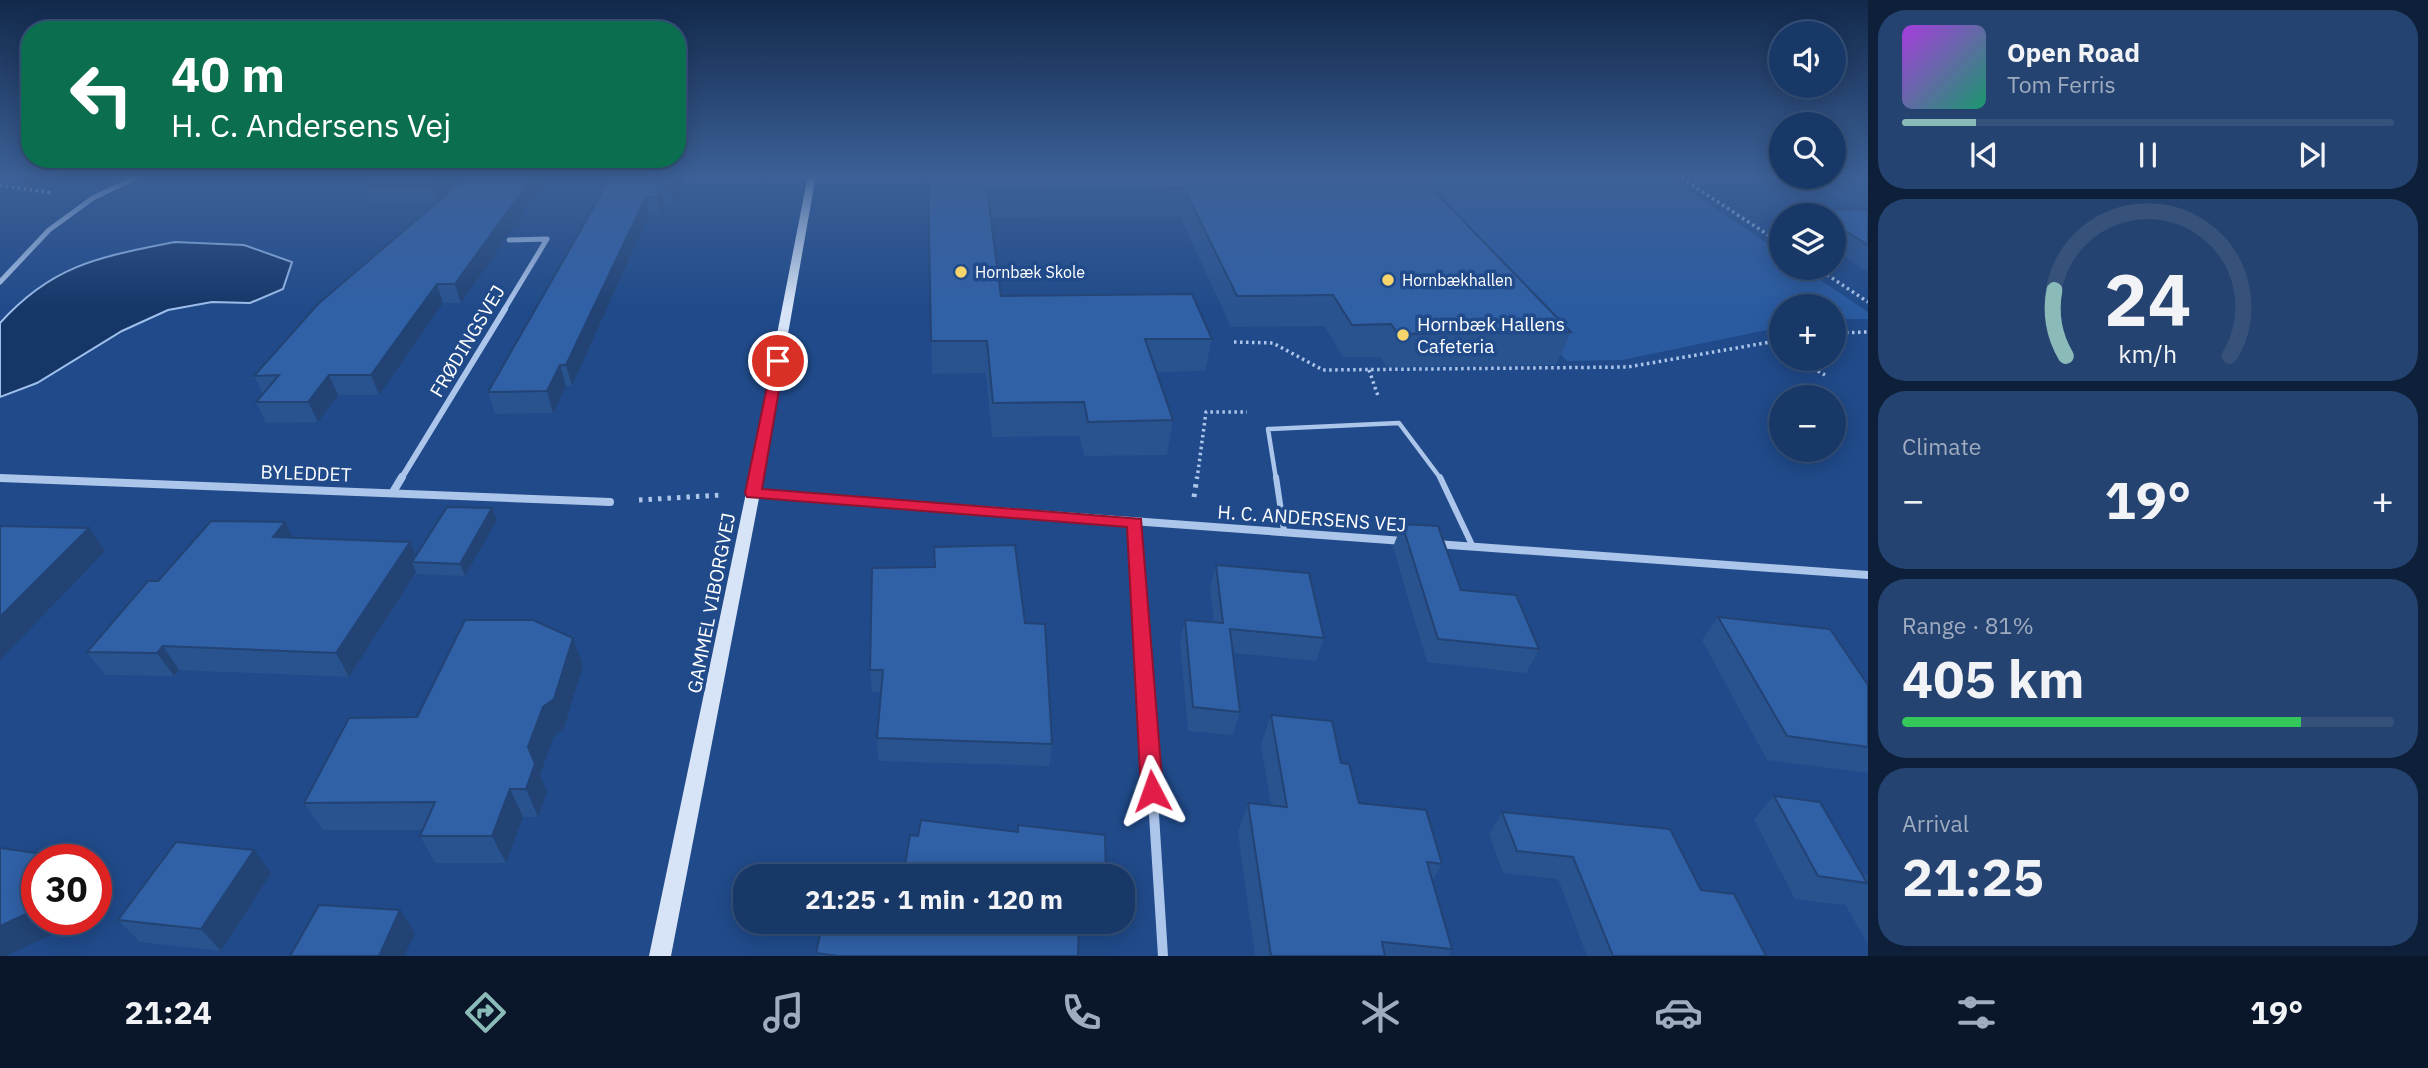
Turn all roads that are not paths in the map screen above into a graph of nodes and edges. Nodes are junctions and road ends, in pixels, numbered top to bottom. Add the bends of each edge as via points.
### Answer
1 (63, 220) edge
2 (804, 220) edge
3 (509, 240) dead end
4 (0, 282) edge
5 (0, 478) edge
6 (393, 492) junction
7 (753, 493) junction
8 (610, 502) road end
9 (1135, 523) junction
10 (1284, 531) junction
11 (1419, 542) edge
12 (1432, 544) edge
13 (1473, 547) junction
14 (1868, 575) edge
15 (660, 956) edge
16 (1163, 956) edge

1 - 4 street
2 - 7 main road, GAMMEL VIBORGVEJ
3 - 6 street, FRØDINGSVEJ via 547,239
5 - 6 street, BYLEDDET
6 - 8 street, BYLEDDET
7 - 9 street, H. C. ANDERSENS VEJ
7 - 15 main road, GAMMEL VIBORGVEJ
9 - 10 street, H. C. ANDERSENS VEJ
9 - 16 street
10 - 11 street, H. C. ANDERSENS VEJ
10 - 13 lane via 1268,429 1399,423 1438,473
12 - 13 street, H. C. ANDERSENS VEJ
13 - 14 street, H. C. ANDERSENS VEJ

